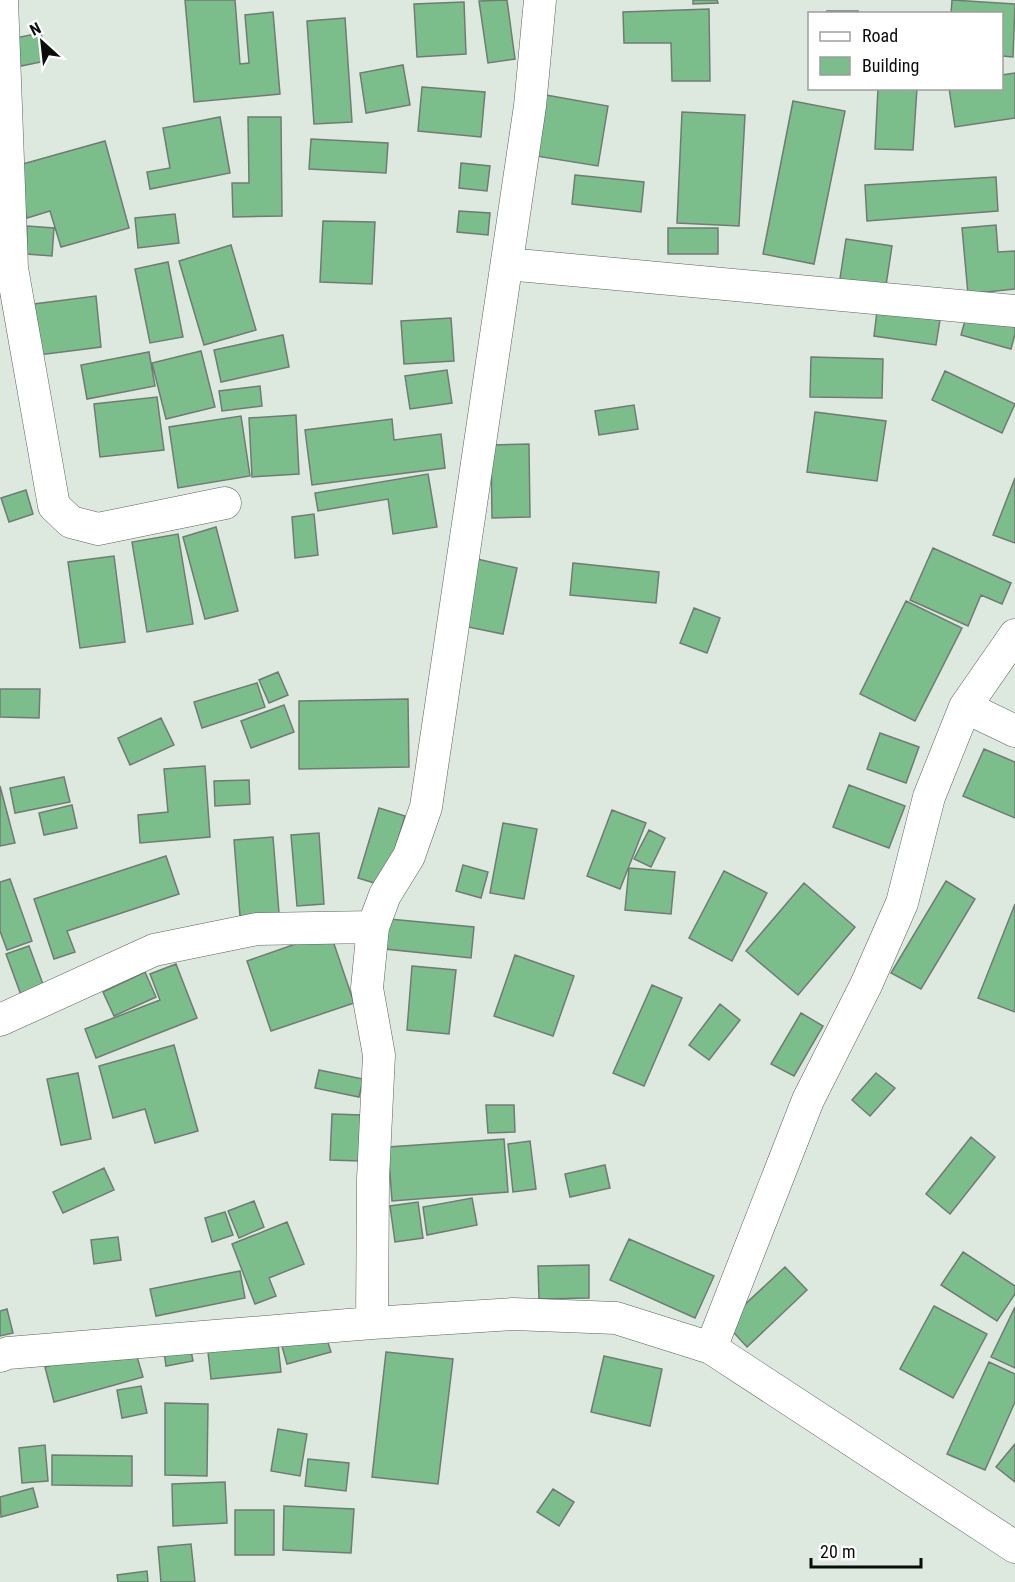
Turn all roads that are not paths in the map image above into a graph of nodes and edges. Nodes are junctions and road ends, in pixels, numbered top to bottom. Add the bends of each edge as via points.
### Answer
1 (2, 0) edge
2 (540, 0) edge
3 (507, 264) junction
4 (6, 268) edge
5 (1015, 311) edge
6 (225, 503) dead end
7 (1015, 635) edge
8 (965, 708) junction
9 (1015, 731) edge
10 (373, 927) junction
11 (0, 1020) edge
12 (372, 1323) junction
13 (711, 1348) junction
14 (0, 1356) edge
15 (1015, 1547) edge

1 - 4 street
2 - 3 street via 530,105
3 - 5 street
3 - 10 street via 426,807 409,856 385,896
4 - 6 street via 54,506 71,522 98,529
7 - 8 street
8 - 9 street
8 - 13 street via 929,797 902,903 808,1100
10 - 11 street via 257,929 154,950
10 - 12 street via 367,988 379,1055
12 - 13 street via 513,1314 616,1318
12 - 14 street
13 - 15 street

